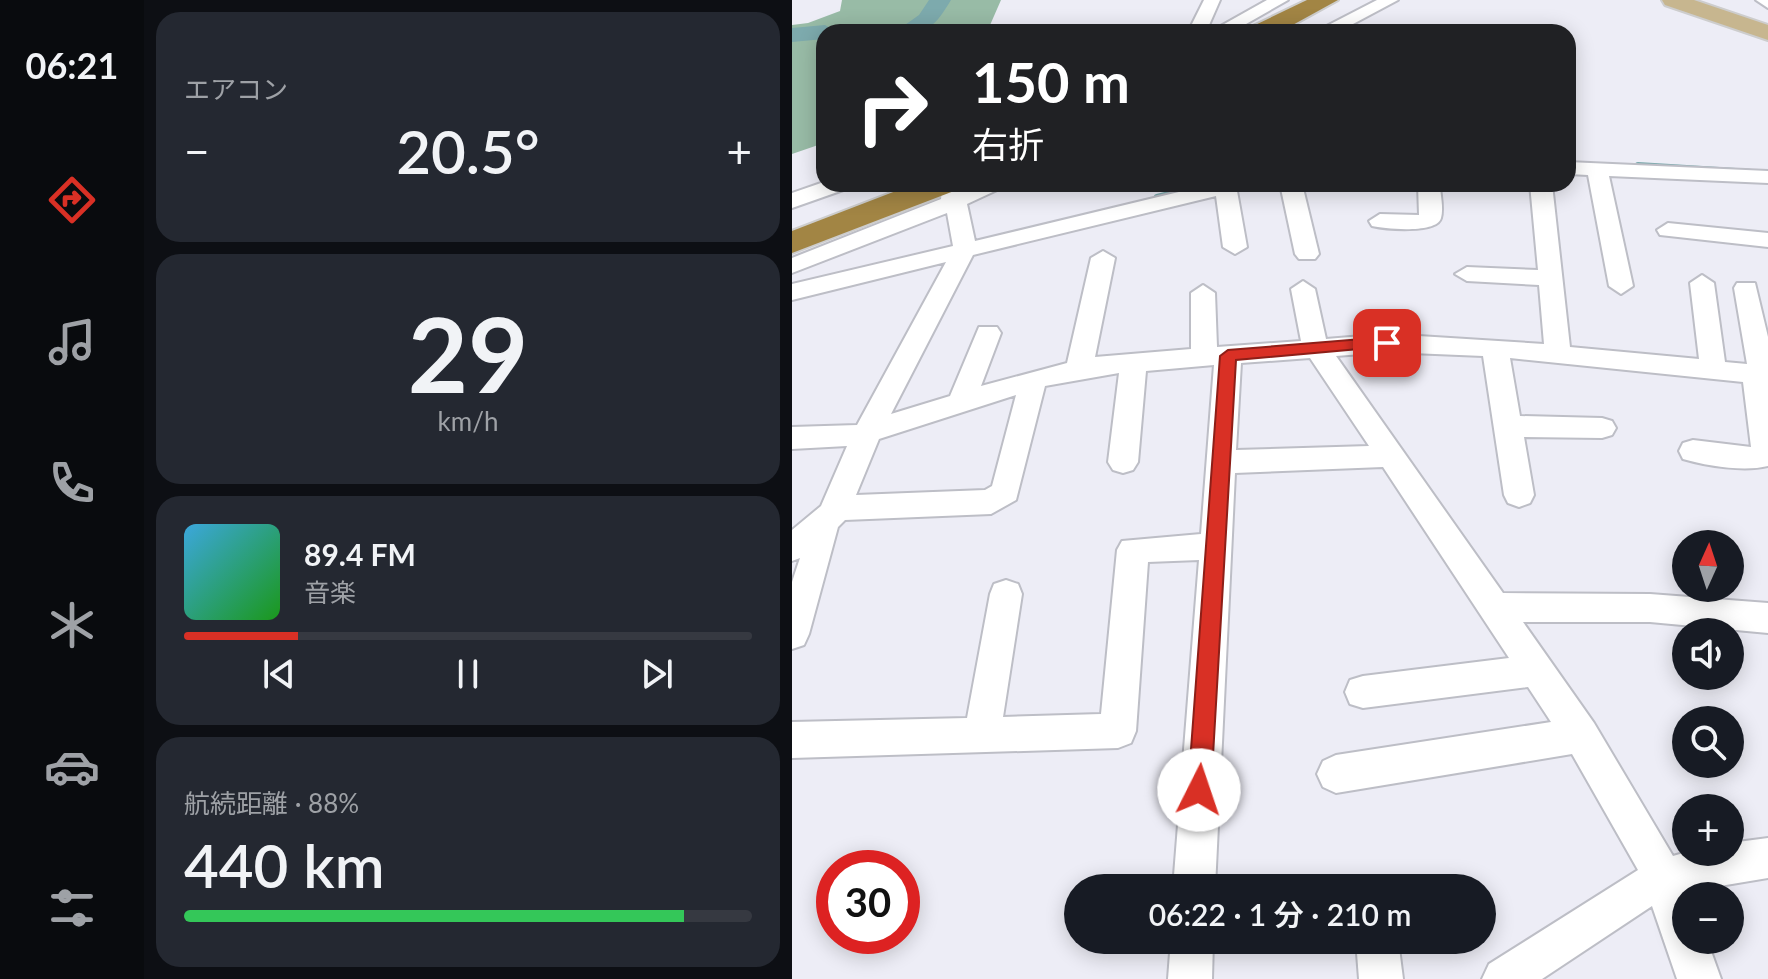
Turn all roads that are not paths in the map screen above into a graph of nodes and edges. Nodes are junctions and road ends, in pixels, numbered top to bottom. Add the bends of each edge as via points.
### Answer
1 (1212, 0) edge
2 (1280, 0) edge
3 (1326, 0) edge
4 (1352, 0) edge
5 (1390, 0) edge
6 (1673, 0) edge
7 (1201, 24) edge
8 (1234, 24) edge
9 (1276, 24) edge
10 (1304, 24) edge
11 (1340, 24) edge
12 (1768, 33) edge
13 (1576, 168) edge
14 (1597, 169) junction
15 (1768, 177) edge
16 (816, 192) edge
17 (882, 192) edge
18 (1207, 192) edge
19 (1232, 192) edge
20 (1293, 192) edge
21 (1429, 192) edge
22 (1542, 192) edge
23 (950, 195) edge
24 (792, 201) edge
25 (1380, 221) dead end
26 (792, 226) edge
27 (1668, 230) dead end
28 (1768, 240) edge
29 (792, 243) edge
30 (1235, 247) dead end
31 (965, 249) junction
32 (1307, 254) dead end
33 (1103, 258) dead end
34 (792, 266) edge
35 (1467, 274) dead end
36 (1551, 278) junction
37 (1702, 283) dead end
38 (1621, 286) dead end
39 (1746, 288) dead end
40 (1303, 289) dead end
41 (792, 292) edge
42 (1203, 293) dead end
43 (988, 333) dead end
44 (1495, 348) junction
45 (1318, 350) junction
46 (1558, 353) junction
47 (1216, 356) junction
48 (1134, 361) junction
49 (1713, 369) junction
50 (1079, 370) junction
51 (1762, 374) edge
52 (1033, 380) junction
53 (962, 401) junction
54 (1508, 426) junction
55 (1602, 428) dead end
56 (869, 429) junction
57 (792, 438) edge
58 (1693, 451) dead end
59 (1389, 456) junction
60 (1123, 462) dead end
61 (1221, 462) junction
62 (1519, 495) dead end
63 (829, 516) junction
64 (1215, 546) junction
65 (792, 548) edge
66 (1006, 594) dead end
67 (1495, 607) junction
68 (1768, 618) edge
69 (792, 634) edge
70 (1536, 670) junction
71 (1363, 692) dead end
72 (982, 735) junction
73 (1581, 735) junction
74 (792, 740) edge
75 (1336, 774) dead end
76 (1768, 858) edge
77 (1195, 874) edge
78 (1663, 878) junction
79 (1672, 902) edge
80 (1191, 954) edge
81 (1378, 954) edge
82 (1691, 954) edge
83 (1190, 979) edge
84 (1381, 979) edge
85 (1504, 979) edge
86 (1699, 979) edge

1 - 7 street
2 - 8 street
3 - 9 highway
4 - 10 highway
5 - 11 street
6 - 12 main road
13 - 14 street
14 - 15 street
14 - 38 street
16 - 24 street
17 - 26 highway
18 - 31 street
19 - 30 street
20 - 32 street
21 - 25 street via 1430,218 1424,222
22 - 36 street
23 - 29 highway
23 - 31 street
23 - 34 street
27 - 28 street
31 - 41 street
31 - 56 street
33 - 50 street
35 - 36 street
36 - 46 street
37 - 49 street
39 - 51 street
40 - 45 street
42 - 47 street
43 - 53 street
44 - 45 street via 1387,343
44 - 46 street
44 - 54 street
45 - 47 street
45 - 59 street
46 - 49 street
47 - 48 street
47 - 61 street
48 - 50 street
48 - 60 street
49 - 51 street
50 - 52 street
51 - 58 street via 1767,455
52 - 53 street
52 - 63 street via 1005,492 991,502
53 - 56 street
54 - 55 street
54 - 62 street
56 - 57 street via 850,436
56 - 63 street
59 - 61 street
59 - 67 street
61 - 64 street
63 - 65 street
63 - 69 street
64 - 72 street via 1133,550 1118,731
64 - 77 street
66 - 72 street
67 - 68 street via 1650,608
67 - 70 street
70 - 71 street
70 - 73 street
72 - 74 street
73 - 75 street
73 - 78 street
76 - 78 street via 1687,869
78 - 79 street
78 - 85 street
80 - 83 street
81 - 84 street
82 - 86 street

